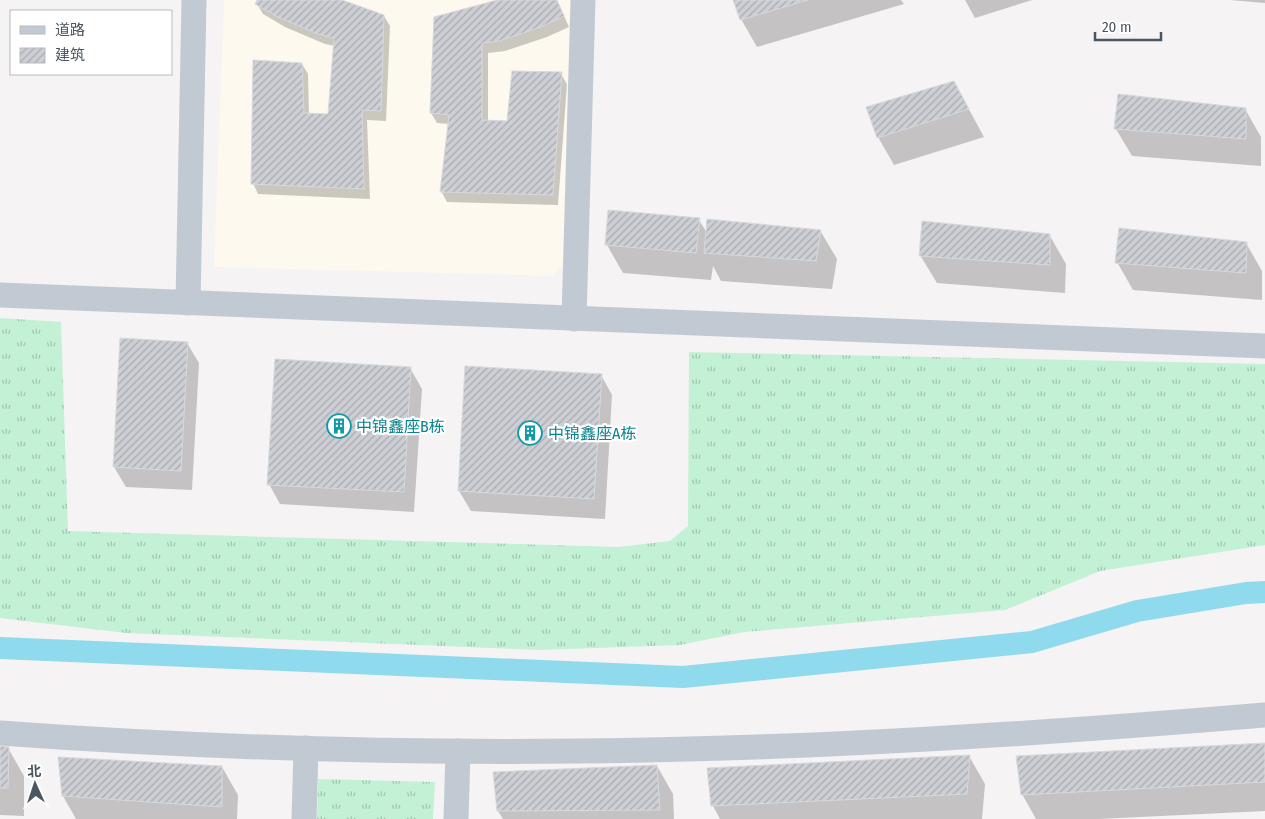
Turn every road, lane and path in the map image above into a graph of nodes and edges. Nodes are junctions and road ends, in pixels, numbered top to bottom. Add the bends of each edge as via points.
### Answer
1 (194, 0) edge
2 (583, 0) edge
3 (0, 295) edge
4 (188, 303) junction
5 (574, 318) junction
6 (1265, 346) edge
7 (1265, 715) edge
8 (0, 733) edge
9 (306, 748) junction
10 (458, 751) junction
11 (304, 819) edge
12 (456, 819) edge

1 - 4 street
2 - 5 street
3 - 4 street
4 - 5 street
5 - 6 street
7 - 10 street via 858,742 580,751
8 - 9 street
9 - 10 street
9 - 11 street
10 - 12 street

